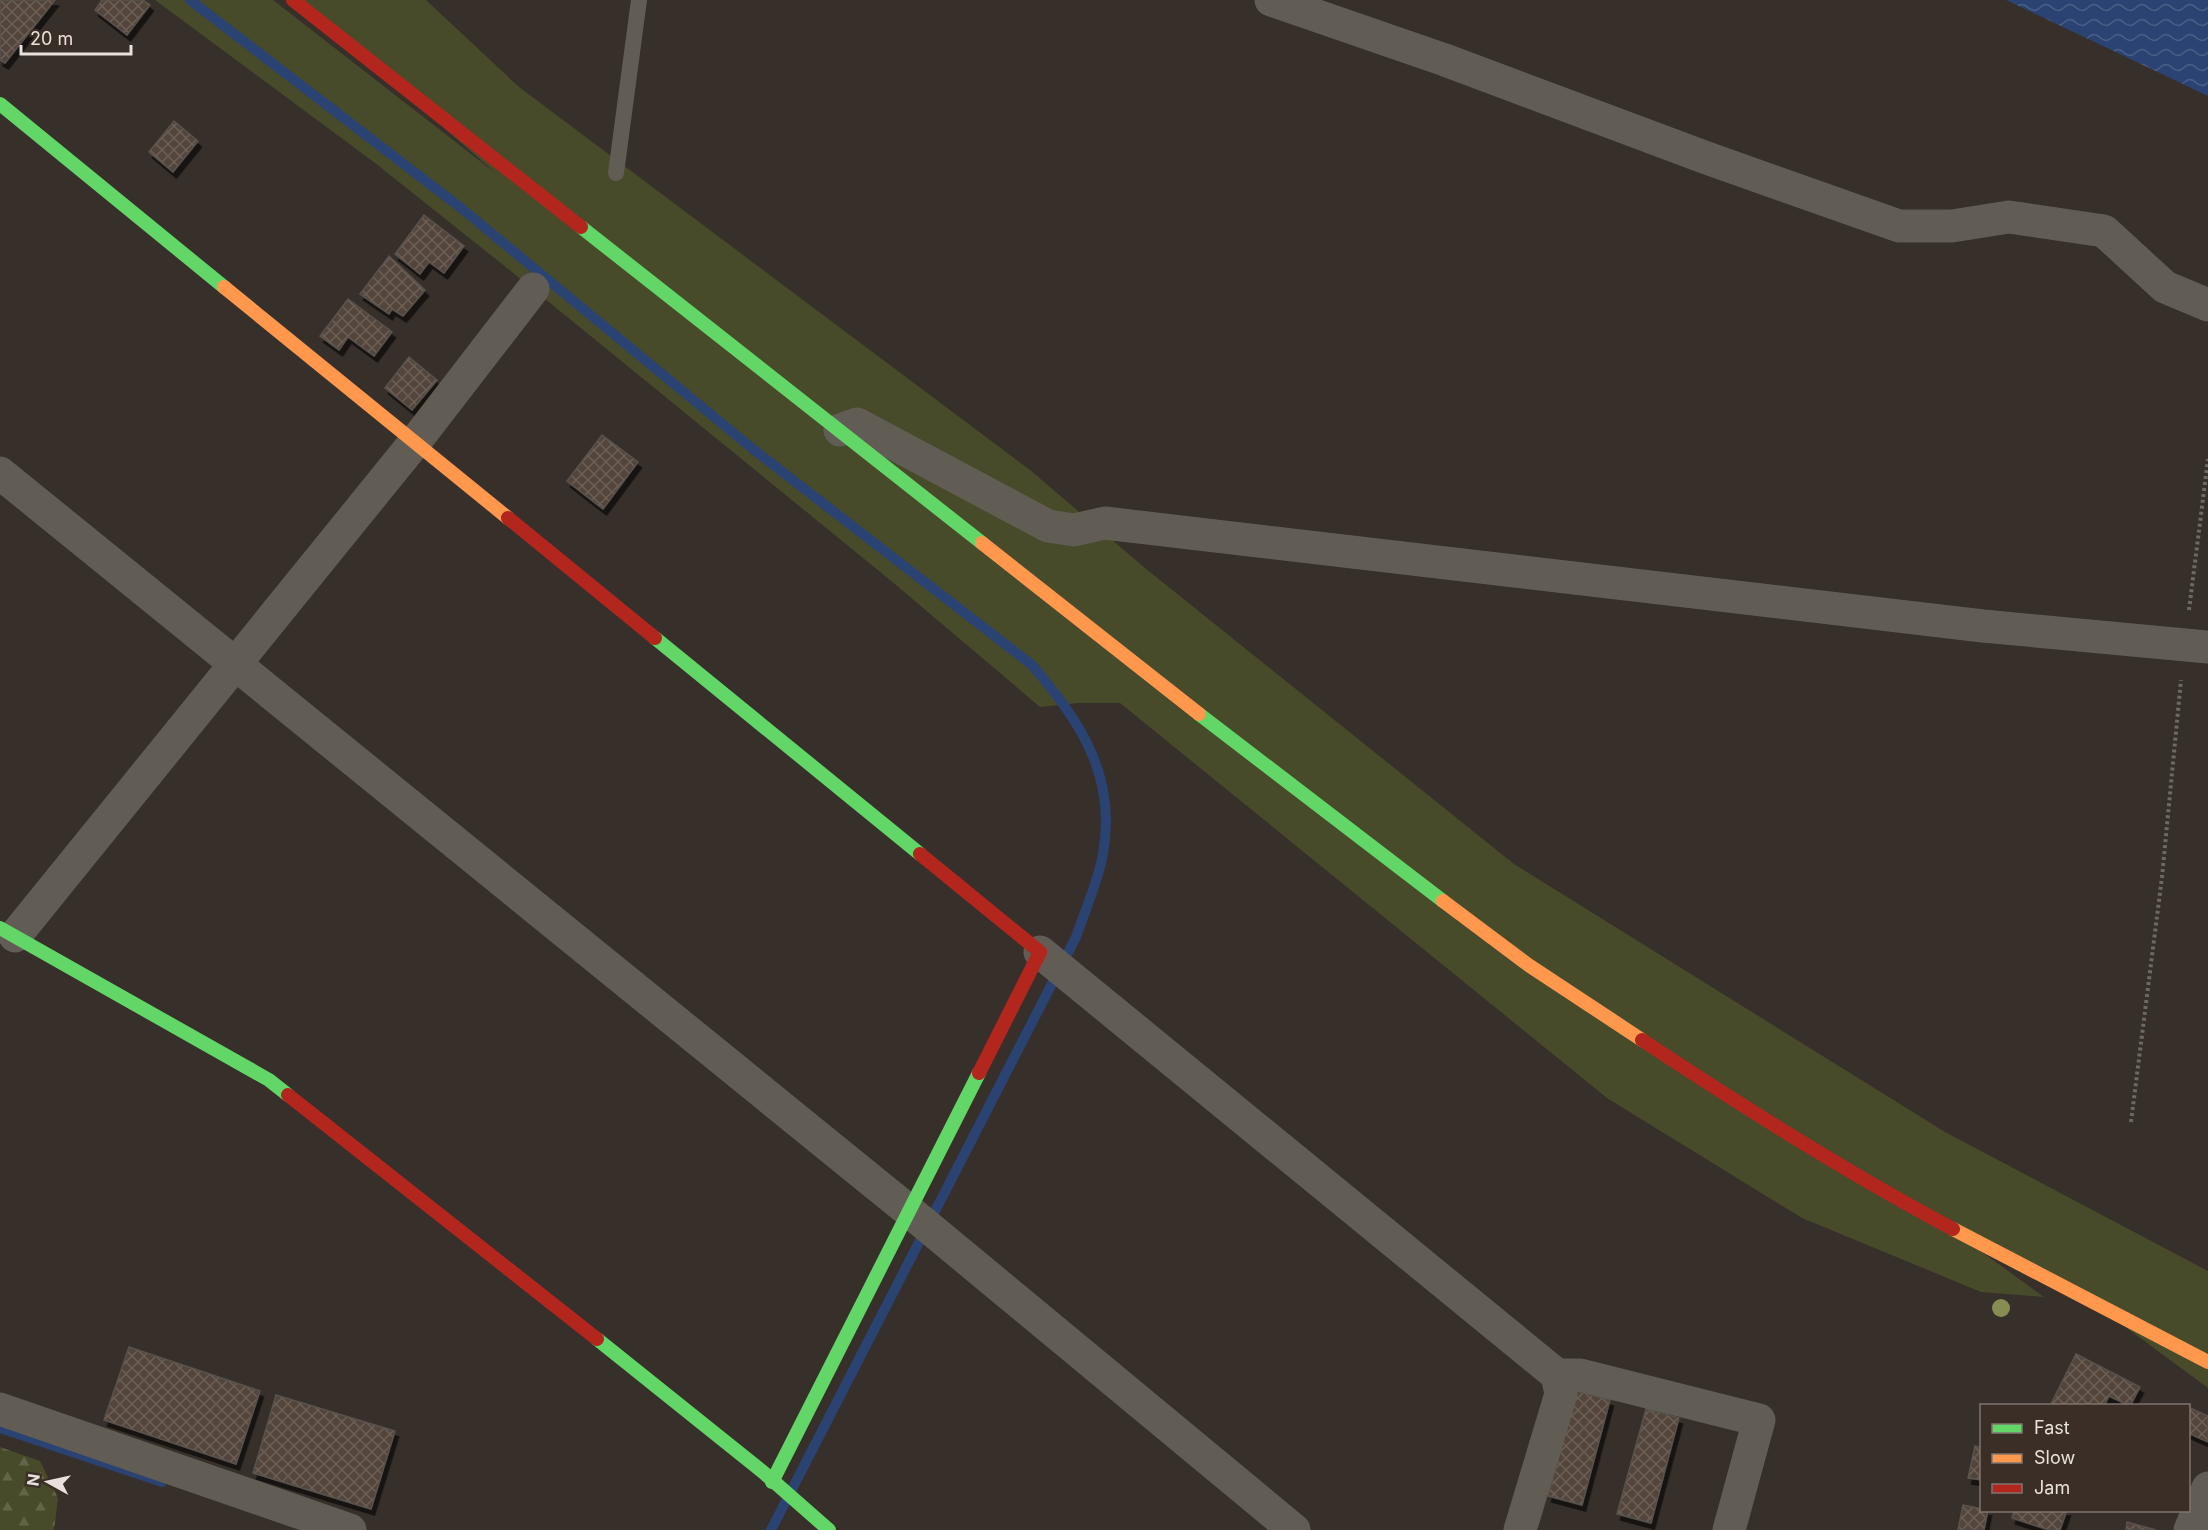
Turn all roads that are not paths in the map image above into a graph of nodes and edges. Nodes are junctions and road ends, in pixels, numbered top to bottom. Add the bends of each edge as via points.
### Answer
1 (293, 0) edge
2 (639, 0) edge
3 (1271, 0) edge
4 (0, 104) edge
5 (616, 173) dead end
6 (533, 289) dead end
7 (2208, 305) edge
8 (840, 430) junction
9 (414, 442) junction
10 (0, 473) edge
11 (2196, 646) edge
12 (234, 663) junction
13 (8, 932) edge
14 (1040, 952) junction
15 (909, 1211) junction
16 (2208, 1362) edge
17 (1557, 1375) junction
18 (0, 1409) edge
19 (772, 1482) junction
20 (2208, 1488) edge
21 (350, 1530) edge
22 (829, 1530) edge
23 (1294, 1530) edge
24 (1520, 1530) edge
25 (1729, 1530) edge
26 (2190, 1530) edge

1 - 8 street
2 - 5 lane
3 - 7 street via 1899,226 1952,226 2008,217 2104,231 2165,288
4 - 9 street
6 - 9 street
8 - 11 street via 857,423 1048,526 1074,530 1106,523 1983,626
8 - 16 street via 1344,828 1527,964 1740,1105 1889,1195
9 - 12 street
9 - 14 street
10 - 12 street
12 - 13 street
12 - 15 street
13 - 19 street via 269,1080
14 - 15 street
14 - 17 street
15 - 19 street
15 - 23 street
17 - 24 street via 1561,1394
17 - 25 street via 1580,1375 1759,1420
18 - 21 street
19 - 22 street
20 - 26 street

